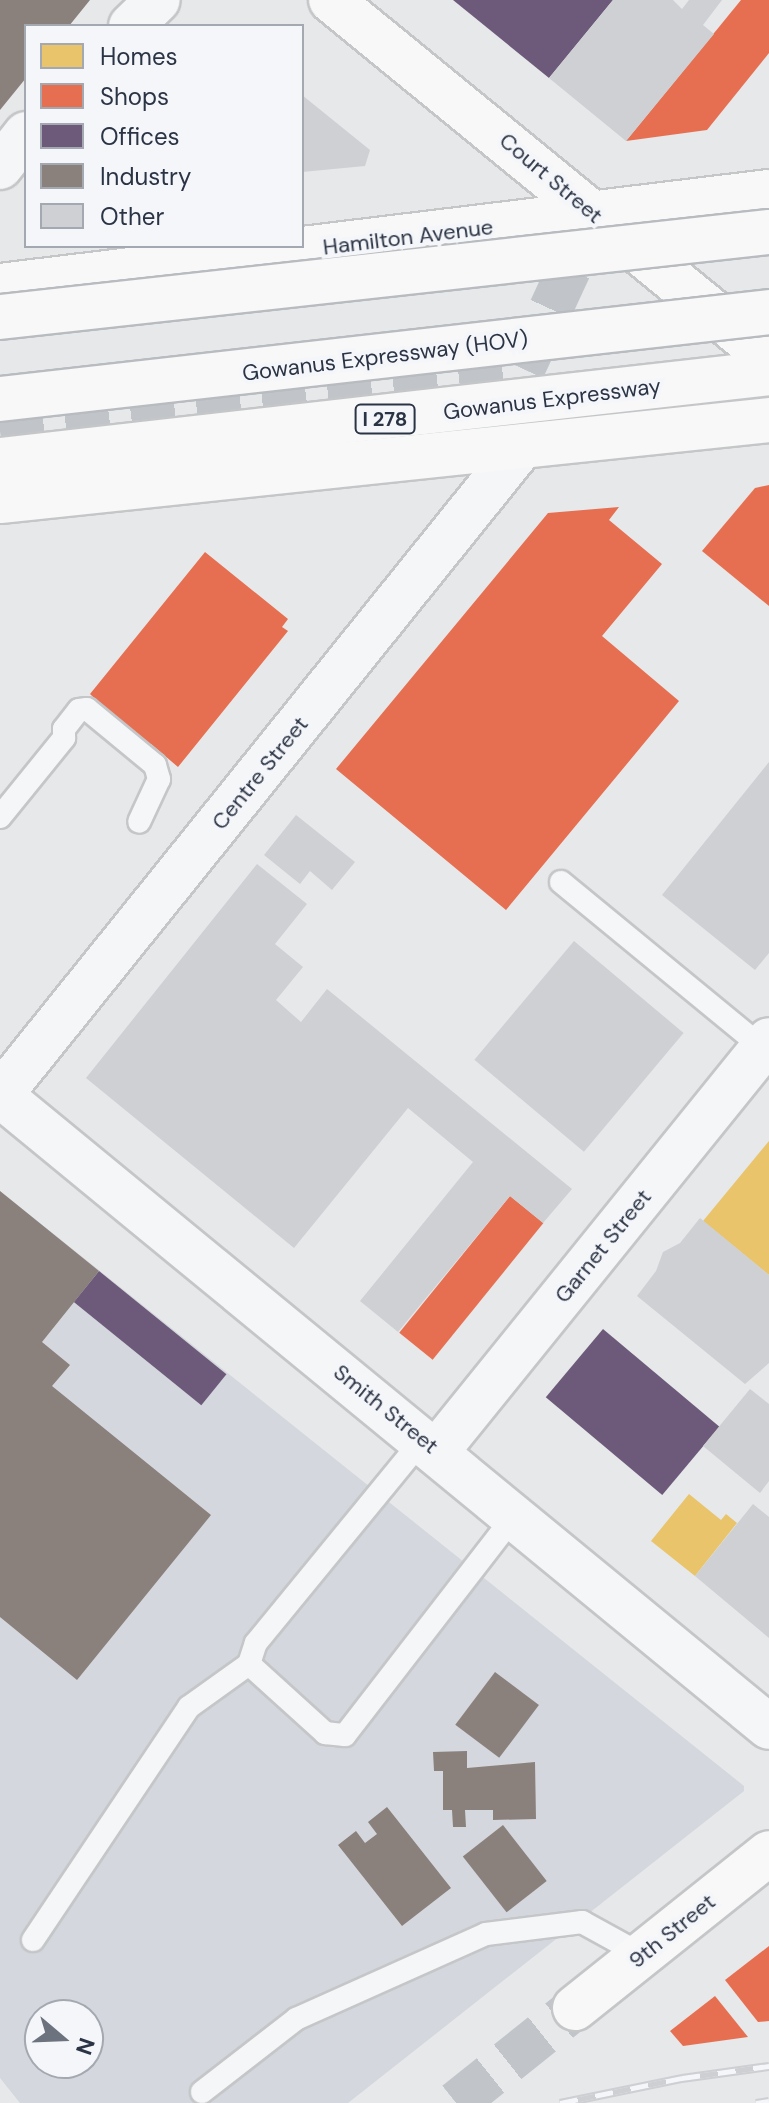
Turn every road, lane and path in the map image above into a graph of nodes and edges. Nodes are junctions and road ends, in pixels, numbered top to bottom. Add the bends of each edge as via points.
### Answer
1 (158, 0) edge
2 (331, 0) edge
3 (133, 24) edge
4 (24, 137) edge
5 (0, 167) edge
6 (769, 192) edge
7 (594, 215) junction
8 (769, 232) edge
9 (0, 286) edge
10 (769, 312) edge
11 (0, 317) edge
12 (769, 358) edge
13 (769, 373) edge
14 (0, 399) edge
15 (769, 420) edge
16 (519, 450) junction
17 (0, 460) edge
18 (0, 501) edge
19 (0, 817) edge
20 (139, 822) dead end
21 (561, 882) dead end
22 (766, 1044) edge
23 (0, 1095) edge
24 (430, 1445) junction
25 (515, 1515) junction
26 (249, 1664) junction
27 (769, 1727) edge
28 (769, 1853) edge
29 (33, 1940) dead end
30 (642, 1955) junction
31 (575, 2008) tunnel mouth
32 (202, 2092) dead end

1 - 3 street
2 - 7 main road, Court Street
4 - 5 street
6 - 7 main road, Hamilton Avenue
7 - 9 main road, Hamilton Avenue
7 - 12 main road, Court Street
8 - 11 main road, bridge
10 - 14 main road, Gowanus Expressway (HOV), bridge
13 - 17 main road, Gowanus Expressway / I 278
15 - 16 main road
16 - 18 main road
16 - 23 street, Centre Street
19 - 20 lane via 64,738 64,729 79,710 87,709 155,765 159,779
21 - 22 lane
22 - 24 street, Garnet Street
23 - 24 street, Smith Street
24 - 25 street, Smith Street
24 - 26 lane via 256,1643
25 - 26 lane via 345,1735 325,1733
25 - 27 street, Smith Street
26 - 29 lane via 189,1707
28 - 30 main road, 9th Street
30 - 31 main road, 9th Street
30 - 32 lane via 582,1922 486,1934 296,2019

